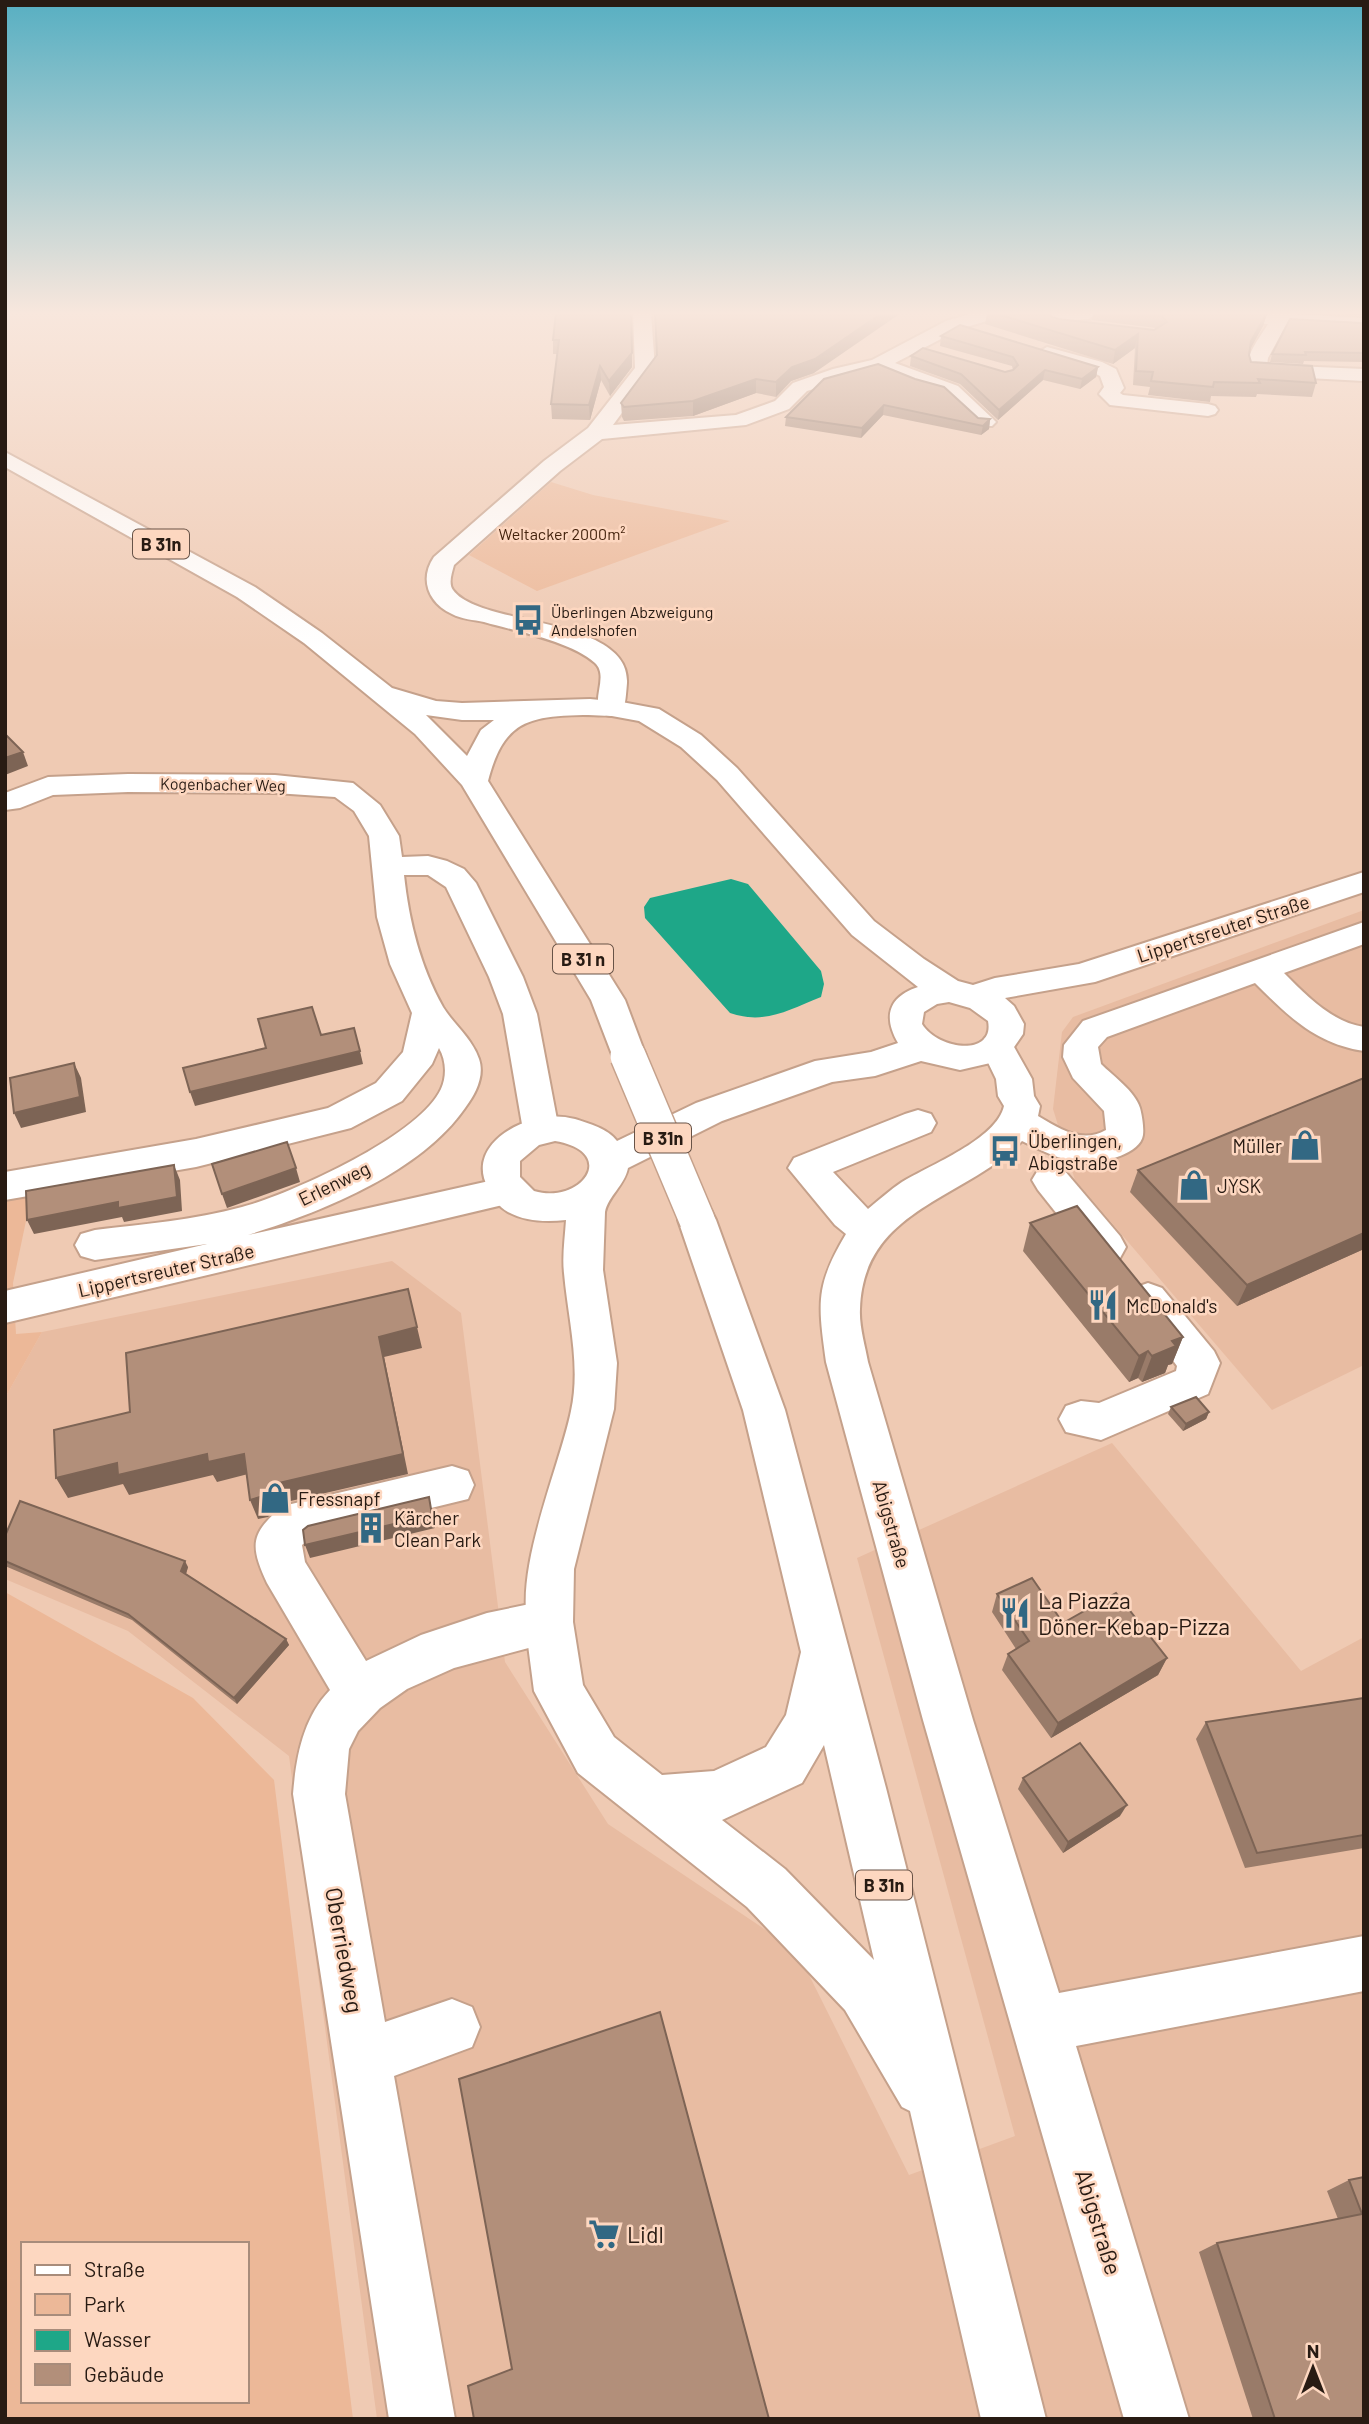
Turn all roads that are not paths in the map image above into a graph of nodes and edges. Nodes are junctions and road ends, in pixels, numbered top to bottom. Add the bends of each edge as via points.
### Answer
1 (601, 426) edge
2 (678, 426) edge
3 (596, 433) junction
4 (5, 458) edge
5 (5, 478) edge
6 (384, 693) junction
7 (541, 708) junction
8 (611, 708) junction
9 (474, 781) junction
10 (10, 802) dead end
11 (389, 868) junction
12 (526, 868) junction
13 (1364, 881) edge
14 (863, 929) junction
15 (1364, 932) edge
16 (1260, 969) junction
17 (1083, 974) junction
18 (962, 993) junction
19 (908, 1011) junction
20 (429, 1013) junction
21 (1364, 1039) edge
22 (990, 1041) junction
23 (923, 1047) junction
24 (628, 1056) joint
25 (828, 1070) junction
26 (1018, 1109) junction
27 (918, 1123) dead end
28 (541, 1130) junction
29 (598, 1149) junction
30 (1051, 1180) dead end
31 (503, 1181) junction
32 (5, 1185) edge
33 (589, 1196) junction
34 (542, 1207) junction
35 (868, 1230) junction
36 (95, 1245) dead end
37 (583, 1270) junction
38 (5, 1307) edge
39 (1081, 1419) dead end
40 (453, 1485) dead end
41 (549, 1622) junction
42 (825, 1648) junction
43 (359, 1694) junction
44 (656, 1801) junction
45 (1364, 1963) edge
46 (1041, 2025) junction
47 (452, 2027) dead end
48 (364, 2058) junction
49 (943, 2122) junction
50 (422, 2419) edge
51 (1014, 2419) edge
52 (1157, 2419) edge

1 - 3 main road
2 - 3 main road
3 - 8 main road via 443,562 437,580 442,596 461,608 592,649 611,663 615,678
4 - 6 main road, B 31n via 246,592
5 - 12 main road, B 31n via 216,594 373,712
6 - 7 main road, B 31n via 439,709
6 - 9 main road, B 31n via 425,728
7 - 8 main road
7 - 9 main road via 505,723 486,741
8 - 14 main road via 648,715 703,751
9 - 12 main road, B 31n
10 - 11 main road, Kogenbacher Weg via 62,785 275,784 343,789 365,805 383,836
11 - 20 main road, Erlenweg via 393,917
11 - 28 main road via 432,866 450,871 460,883 520,1014
12 - 24 main road, B 31 n via 608,1000
13 - 17 main road, Lippertsreuter Straße
14 - 18 main road via 912,967
14 - 19 main road
15 - 16 main road
16 - 21 main road via 1329,1028
16 - 26 main road via 1095,1029 1081,1045 1084,1069 1122,1107 1125,1136 1088,1150 1041,1135
17 - 18 main road, Lippertsreuter Straße
17 - 22 main road, Lippertsreuter Straße
18 - 19 main road via 926,995
18 - 22 main road via 998,1009
19 - 23 main road via 908,1033
19 - 25 main road
20 - 32 main road via 420,1055 389,1092 338,1119 196,1153
20 - 36 main road, Erlenweg via 452,1042 463,1066 458,1096 411,1143 315,1194 249,1220 191,1233
22 - 23 main road via 954,1058
22 - 26 main road via 996,1086
23 - 25 main road via 875,1064
24 - 42 main road, B 31n, bridge via 697,1220 764,1410
25 - 29 main road
26 - 35 main road, Abigstraße via 995,1146 913,1194
27 - 35 main road via 807,1168
28 - 29 main road via 573,1130
28 - 31 main road via 506,1150
29 - 33 main road via 604,1181
30 - 39 main road via 1199,1363 1192,1382 1101,1422
31 - 34 main road via 517,1199
31 - 38 main road, Lippertsreuter Straße via 176,1269
33 - 34 main road via 559,1207
33 - 37 main road, B 31n
34 - 37 main road via 558,1240
35 - 46 main road, Abigstraße via 845,1270 839,1311 847,1362 948,1720
37 - 41 main road, B 31n via 596,1363 593,1409 551,1569
40 - 43 main road via 299,1520 278,1538 283,1568
41 - 43 main road, Oberriedweg via 441,1650 381,1678
41 - 44 main road, B 31n via 559,1691 596,1755
42 - 44 main road, B 31n via 809,1724 784,1765 716,1797
42 - 49 main road, B 31n
43 - 48 main road, Oberriedweg via 326,1740 319,1794
44 - 49 main road, B 31n via 766,1888 865,1990
45 - 46 main road
46 - 52 main road, Abigstraße
47 - 48 main road
48 - 50 main road, Oberriedweg
49 - 51 main road, B 31n

